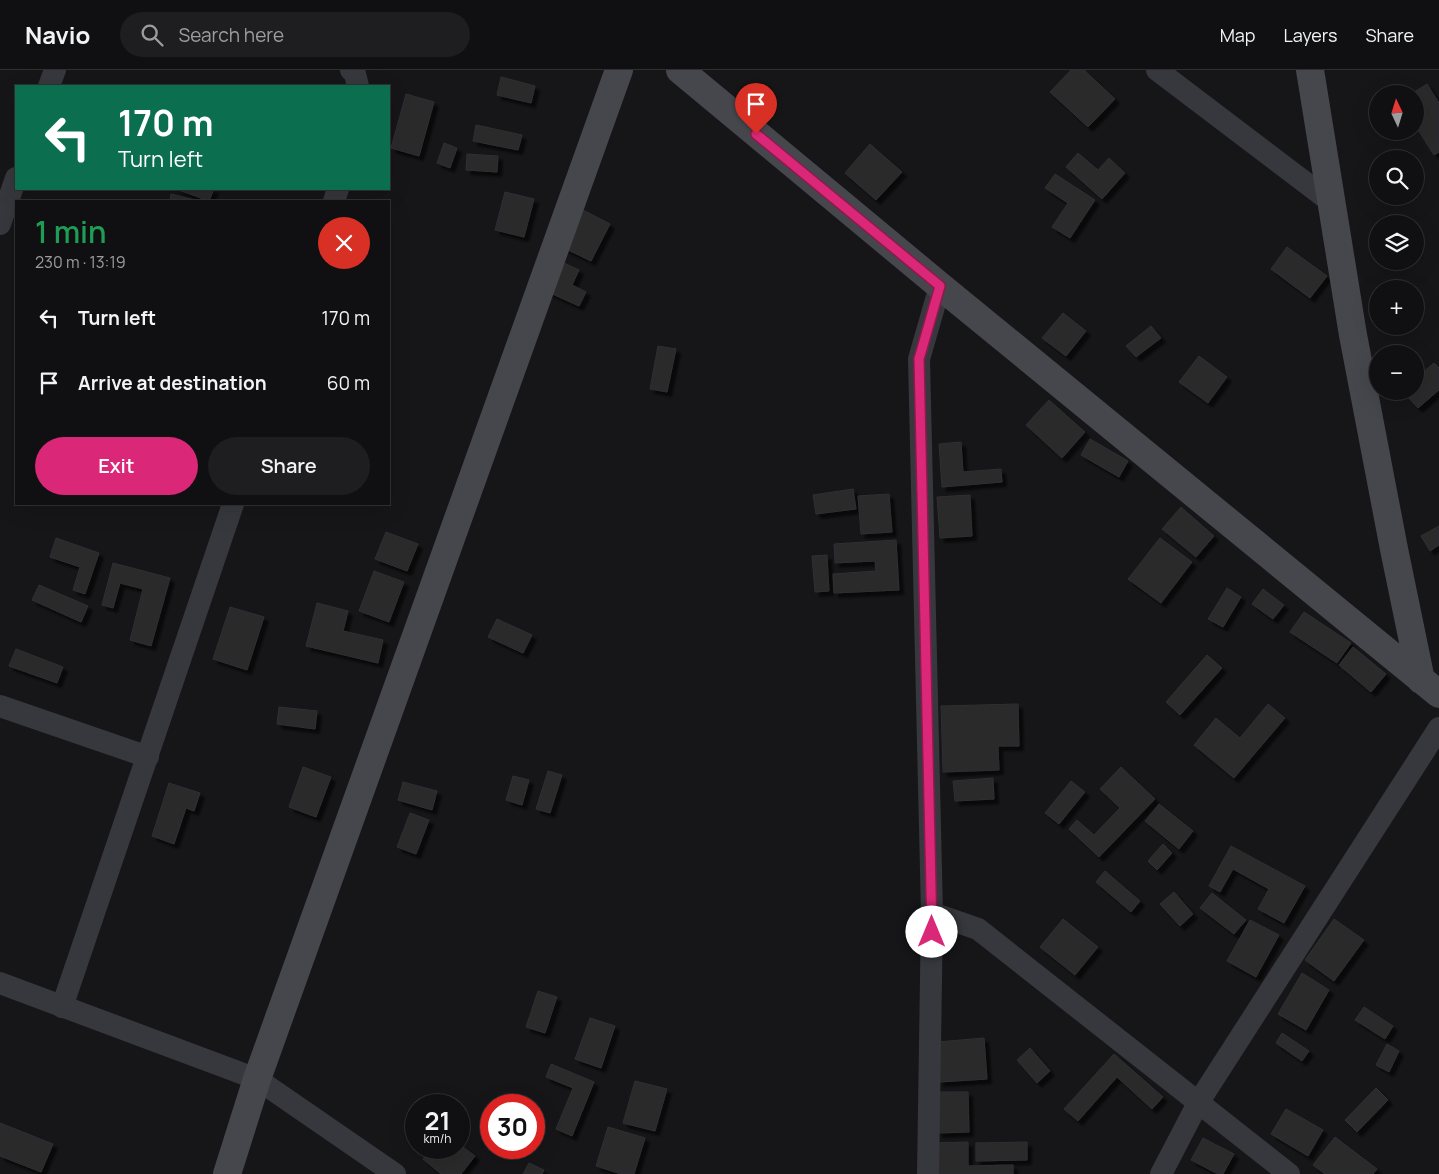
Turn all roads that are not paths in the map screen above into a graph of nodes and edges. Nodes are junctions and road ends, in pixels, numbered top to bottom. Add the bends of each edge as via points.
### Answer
1 (55, 70) edge
2 (351, 70) edge
3 (619, 70) edge
4 (680, 70) edge
5 (1157, 70) edge
6 (1310, 70) edge
7 (49, 85) edge
8 (358, 85) edge
9 (15, 181) edge
10 (1332, 202) junction
11 (0, 224) edge
12 (940, 286) junction
13 (233, 505) edge
14 (1430, 687) edge
15 (0, 706) edge
16 (1439, 728) edge
17 (148, 757) junction
18 (932, 913) junction
19 (0, 983) edge
20 (62, 1007) junction
21 (257, 1079) junction
22 (1198, 1102) junction
23 (228, 1174) edge
24 (395, 1174) edge
25 (928, 1174) edge
26 (1161, 1174) edge
27 (1289, 1174) edge

1 - 7 street
2 - 8 street
3 - 21 street
4 - 12 street
5 - 10 street
6 - 10 street
9 - 11 street
10 - 14 street via 1353,335 1394,549
12 - 14 street
12 - 18 street via 919,359
13 - 17 street
15 - 17 street
16 - 22 street
17 - 20 street
18 - 22 street via 978,929
18 - 25 street
19 - 20 street
20 - 21 street
21 - 23 street
21 - 24 street
22 - 26 street
22 - 27 street

